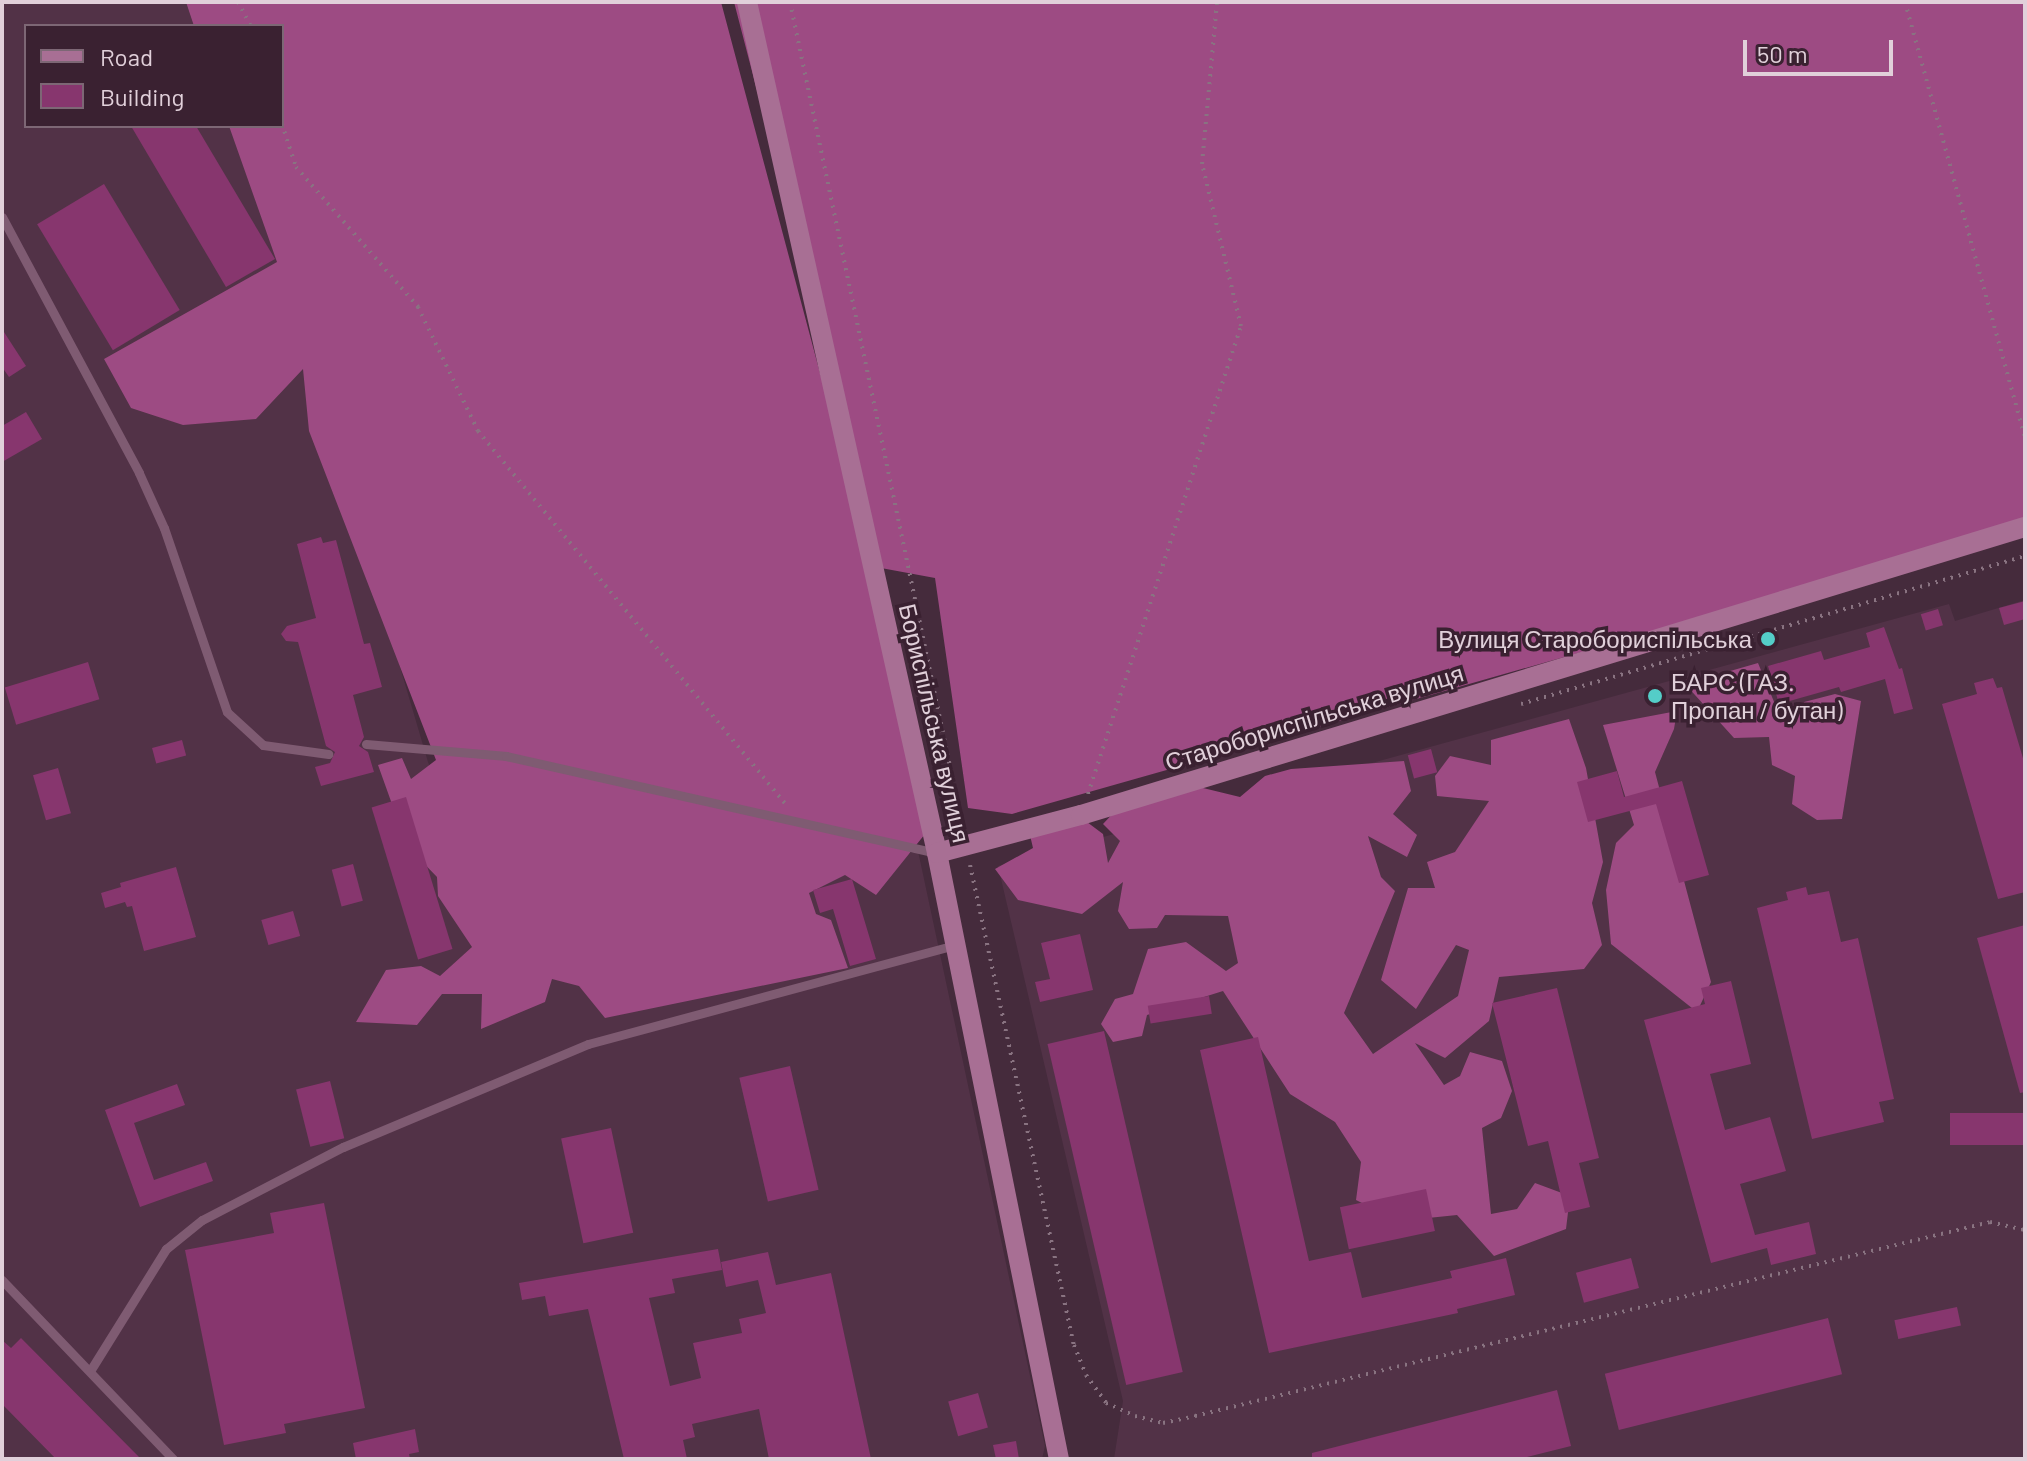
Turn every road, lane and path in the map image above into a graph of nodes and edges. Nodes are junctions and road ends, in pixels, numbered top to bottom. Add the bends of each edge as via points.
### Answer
1 (238, 2) edge
2 (747, 2) edge
3 (790, 2) edge
4 (1217, 2) edge
5 (1905, 2) edge
6 (250, 24) edge
7 (283, 128) edge
8 (2, 217) edge
9 (2025, 439) edge
10 (2025, 527) edge
11 (366, 744) dead end
12 (328, 754) dead end
13 (1081, 815) junction
14 (800, 822) junction
15 (966, 845) junction
16 (937, 853) junction
17 (956, 945) junction
18 (2025, 1230) edge
19 (2, 1280) edge
20 (90, 1371) junction
21 (173, 1459) edge
22 (1059, 1459) edge

1 - 6 path
2 - 16 main road, Бориспільська вулиця
3 - 15 path
4 - 13 path via 1202,164 1241,326
5 - 9 path
7 - 14 path via 296,167 418,307 478,431
8 - 12 lane via 164,528 227,712 263,745
10 - 13 main road, Старобориспільська вулиця
11 - 14 lane via 506,756
13 - 15 main road, Старобориспільська вулиця
14 - 16 lane
15 - 16 main road, Старобориспільська вулиця
15 - 18 path via 1074,1345 1106,1403 1135,1416 1163,1423 1195,1416 1990,1222
16 - 17 main road, Бориспільська вулиця
17 - 20 lane via 588,1044 343,1147 202,1220 166,1249
17 - 22 main road, Бориспільська вулиця
19 - 20 lane
20 - 21 lane

